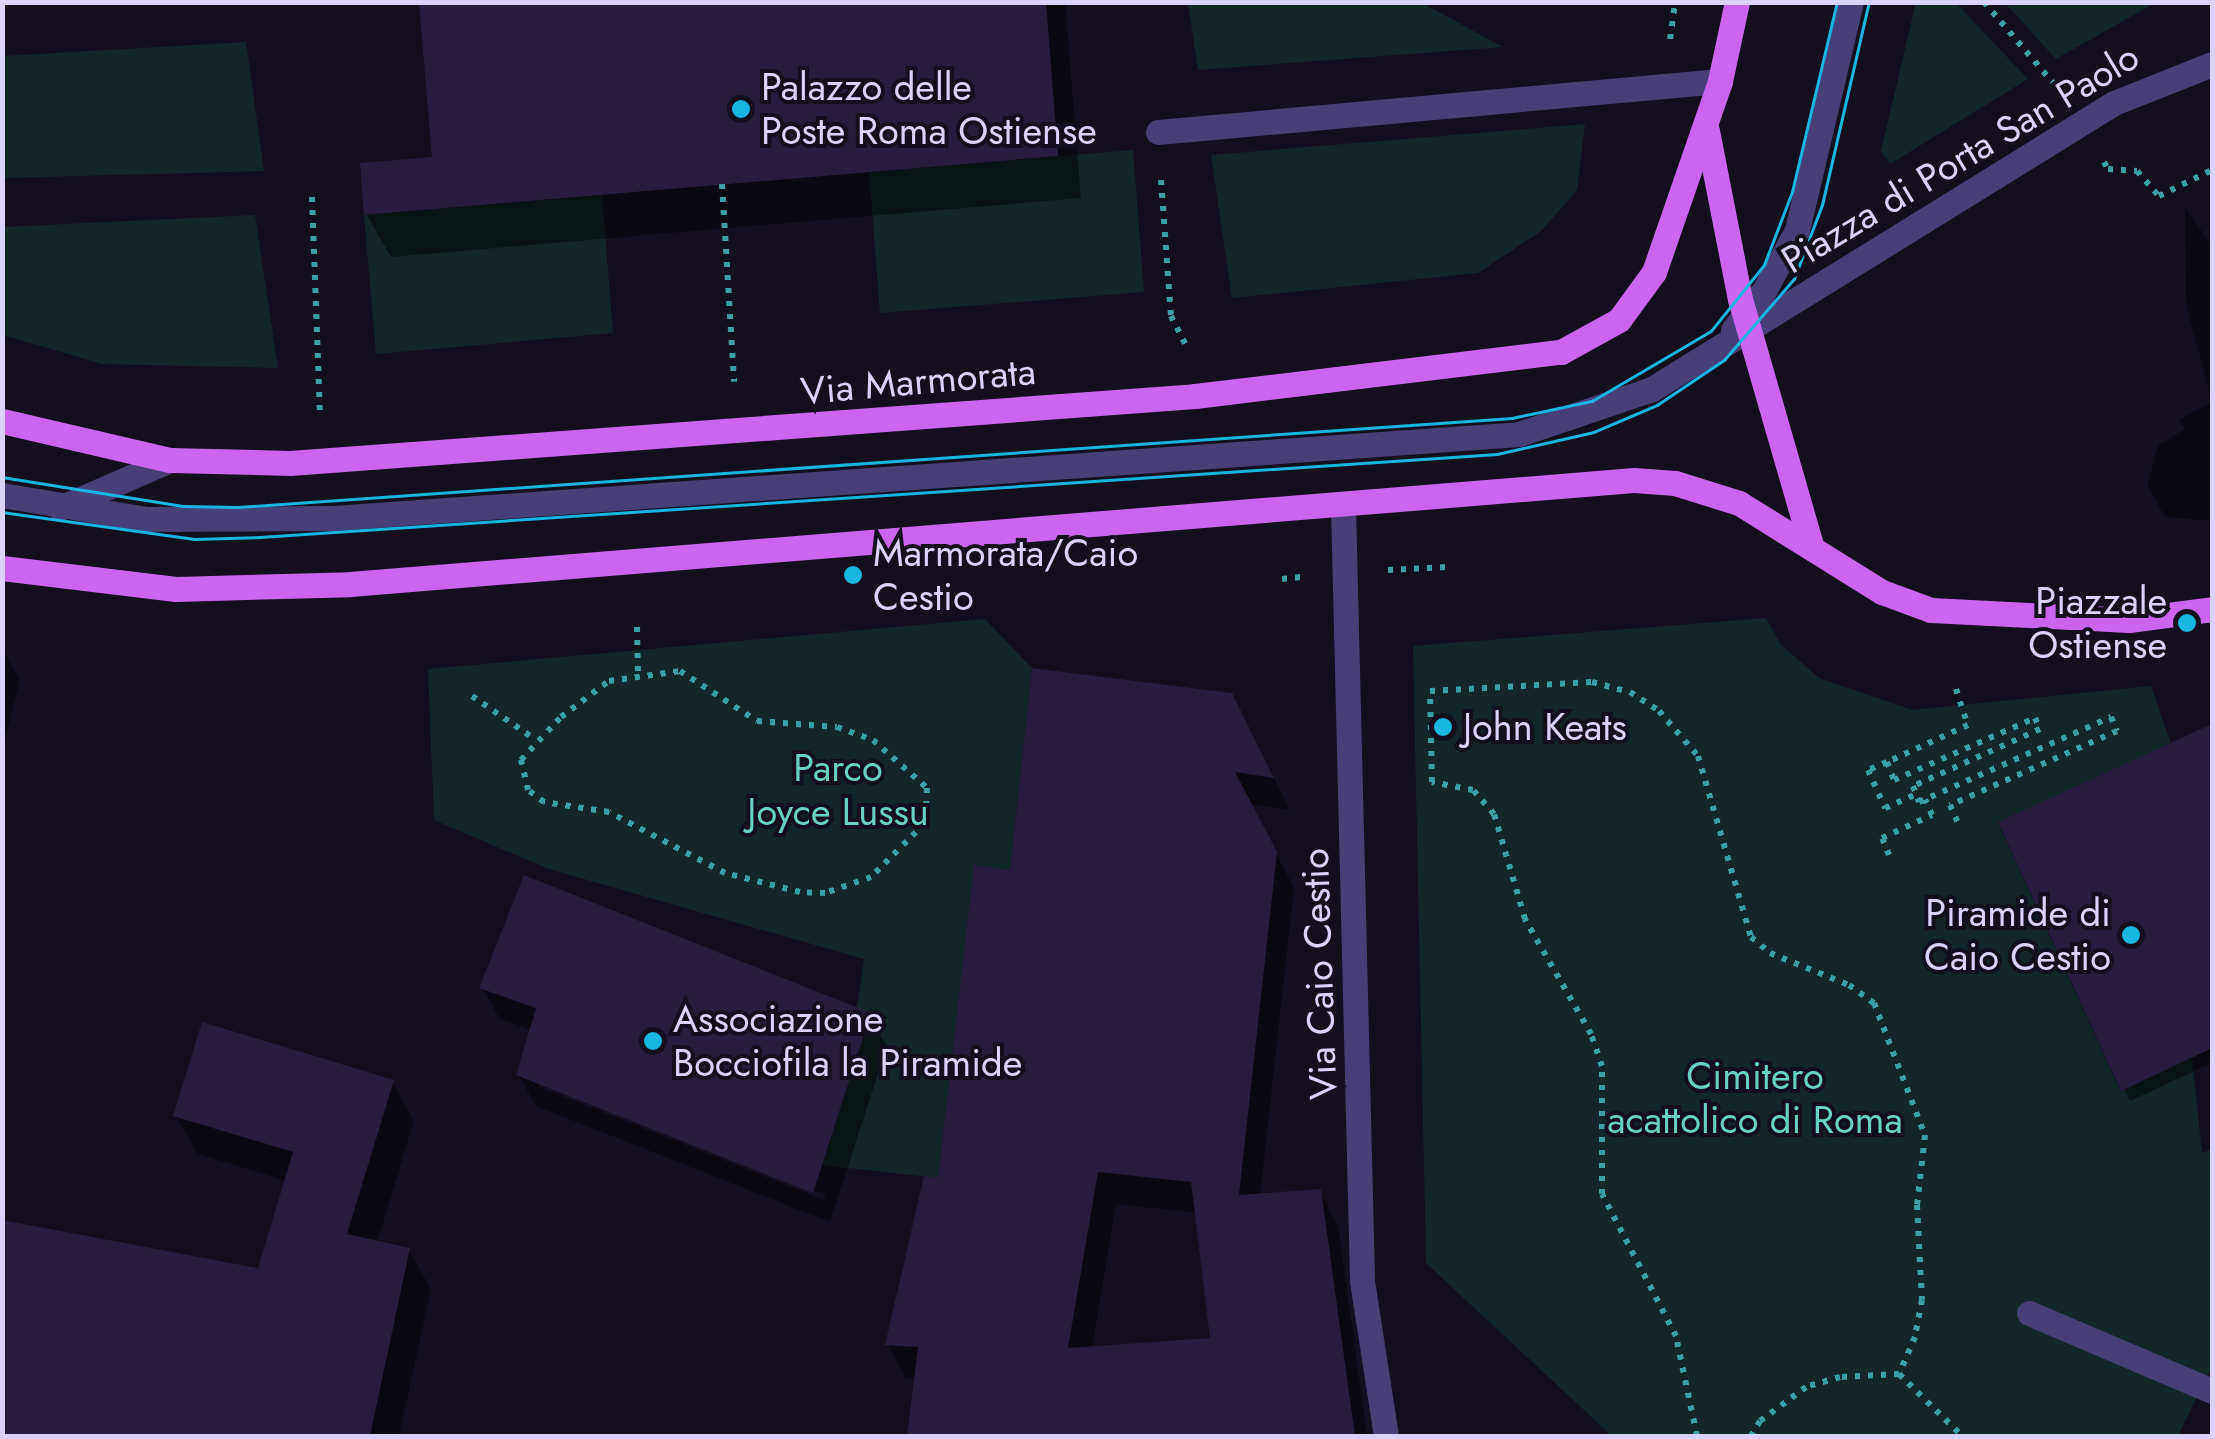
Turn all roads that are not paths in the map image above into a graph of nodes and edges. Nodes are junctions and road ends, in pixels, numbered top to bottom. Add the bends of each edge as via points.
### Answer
1 (1737, 2) edge
2 (1852, 2) edge
3 (2212, 64) edge
4 (1720, 81) junction
5 (1706, 126) junction
6 (1158, 132) dead end
7 (1747, 321) junction
8 (2, 421) edge
9 (170, 460) junction
10 (2, 495) edge
11 (1342, 507) junction
12 (58, 508) junction
13 (1812, 548) junction
14 (2, 568) edge
15 (2212, 609) edge
16 (2030, 1313) dead end
17 (2212, 1391) edge
18 (1386, 1436) edge

1 - 4 main road, Piazza di Porta San Paolo
2 - 7 street, Piazza di Porta San Paolo via 1811,191 1798,230
3 - 7 street, Piazza di Porta San Paolo via 2114,103
4 - 5 main road, Piazza di Porta San Paolo
4 - 6 street
5 - 7 main road, Piazza di Porta San Paolo
5 - 9 main road, Via Marmorata via 1641,295 1596,336 1541,356 1195,396 628,442 290,463
7 - 12 street, Piazza di Porta San Paolo via 1674,376 1590,414 1488,438 334,518 202,522
7 - 13 main road, Piazza di Porta San Paolo
8 - 9 main road, Via Marmorata
9 - 12 street
10 - 12 street
11 - 13 main road via 1655,481 1739,503
11 - 14 main road via 350,584 176,590
11 - 18 street, Via Caio Cestio via 1362,1281
13 - 15 main road via 1882,592 1931,610 2129,620
16 - 17 street

